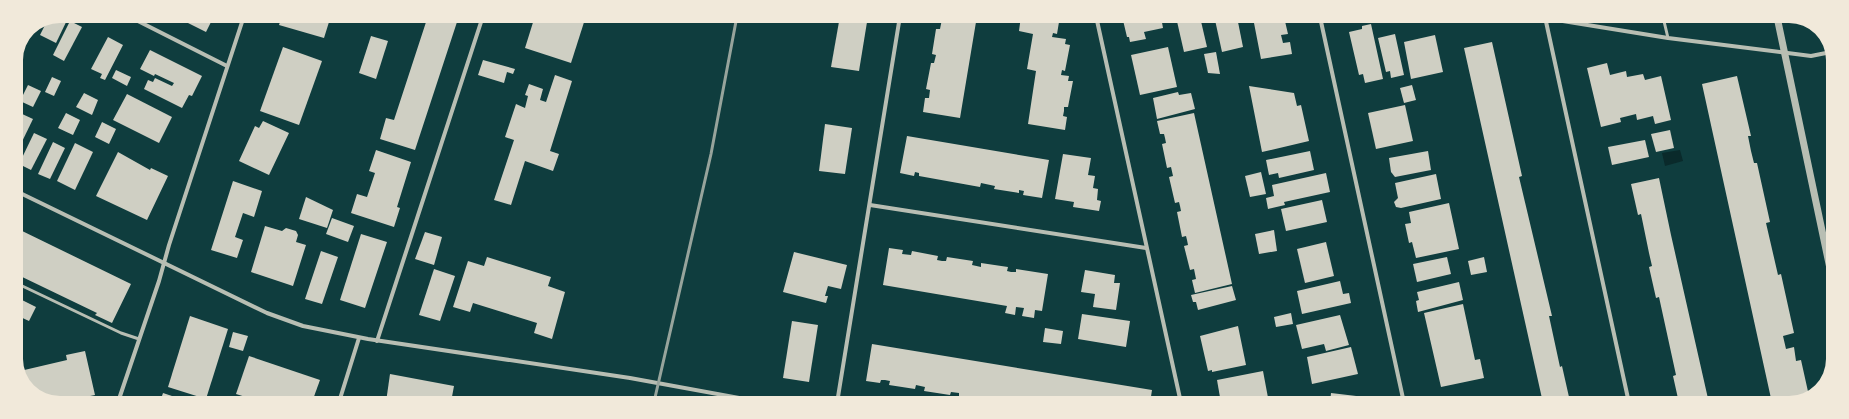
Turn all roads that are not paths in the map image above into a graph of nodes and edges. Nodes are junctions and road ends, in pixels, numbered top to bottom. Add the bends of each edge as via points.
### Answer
1 (142, 23) edge
2 (242, 23) edge
3 (481, 23) edge
4 (899, 23) edge
5 (1098, 23) edge
6 (1321, 23) edge
7 (1546, 23) edge
8 (1580, 23) edge
9 (1664, 23) edge
10 (1778, 23) edge
11 (1668, 38) junction
12 (1784, 52) junction
13 (1825, 53) edge
14 (227, 66) junction
15 (23, 194) edge
16 (870, 205) junction
17 (1146, 248) junction
18 (1826, 250) edge
19 (164, 263) junction
20 (23, 286) edge
21 (360, 338) junction
22 (139, 339) junction
23 (377, 341) junction
24 (120, 396) edge
25 (341, 396) edge
26 (731, 396) edge
27 (839, 396) edge
28 (1179, 396) edge
29 (1402, 396) edge
30 (1626, 396) edge

1 - 14 street
2 - 14 street
3 - 23 street
4 - 16 street
5 - 17 street
6 - 29 street
7 - 30 street
8 - 11 street
9 - 11 lane
10 - 12 street
11 - 12 street
12 - 13 street via 1811,56
12 - 18 street
14 - 19 street
15 - 19 street
16 - 17 street
16 - 27 street
17 - 28 street
19 - 21 street via 267,313 303,326
19 - 22 street
20 - 22 lane
21 - 23 street
21 - 25 street
22 - 24 street
23 - 26 street via 630,378

